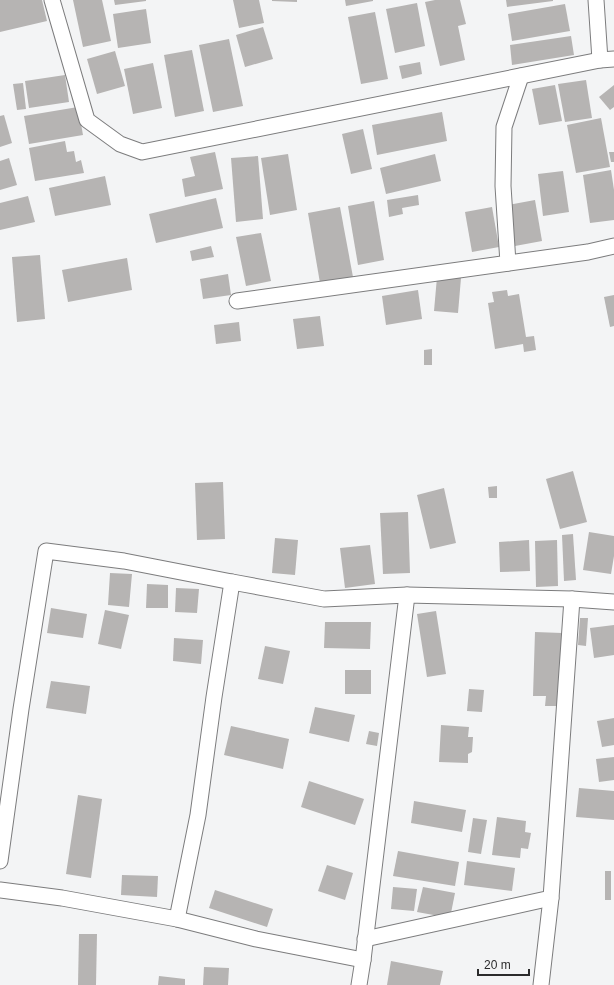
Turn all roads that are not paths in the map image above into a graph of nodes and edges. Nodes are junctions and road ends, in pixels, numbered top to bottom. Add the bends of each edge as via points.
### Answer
1 (52, 0) edge
2 (596, 0) edge
3 (607, 59) edge
4 (521, 76) junction
5 (614, 246) edge
6 (508, 263) junction
7 (237, 301) dead end
8 (232, 582) junction
9 (407, 595) junction
10 (572, 599) junction
11 (614, 602) edge
12 (0, 861) edge
13 (0, 890) edge
14 (551, 898) junction
15 (177, 919) junction
16 (365, 939) junction
17 (363, 960) junction
18 (359, 985) edge
19 (541, 985) edge

1 - 4 street via 87,120 120,144 142,152
2 - 3 street
3 - 4 street
4 - 6 street via 504,127 503,186
5 - 6 street
6 - 7 street
8 - 9 street via 324,599
8 - 12 street via 124,561 46,551
8 - 15 street via 198,815
9 - 10 street
9 - 16 street
10 - 11 street
10 - 14 street
13 - 15 street via 62,898
14 - 16 street
14 - 19 street
15 - 17 street via 256,939
16 - 17 street
17 - 18 street

